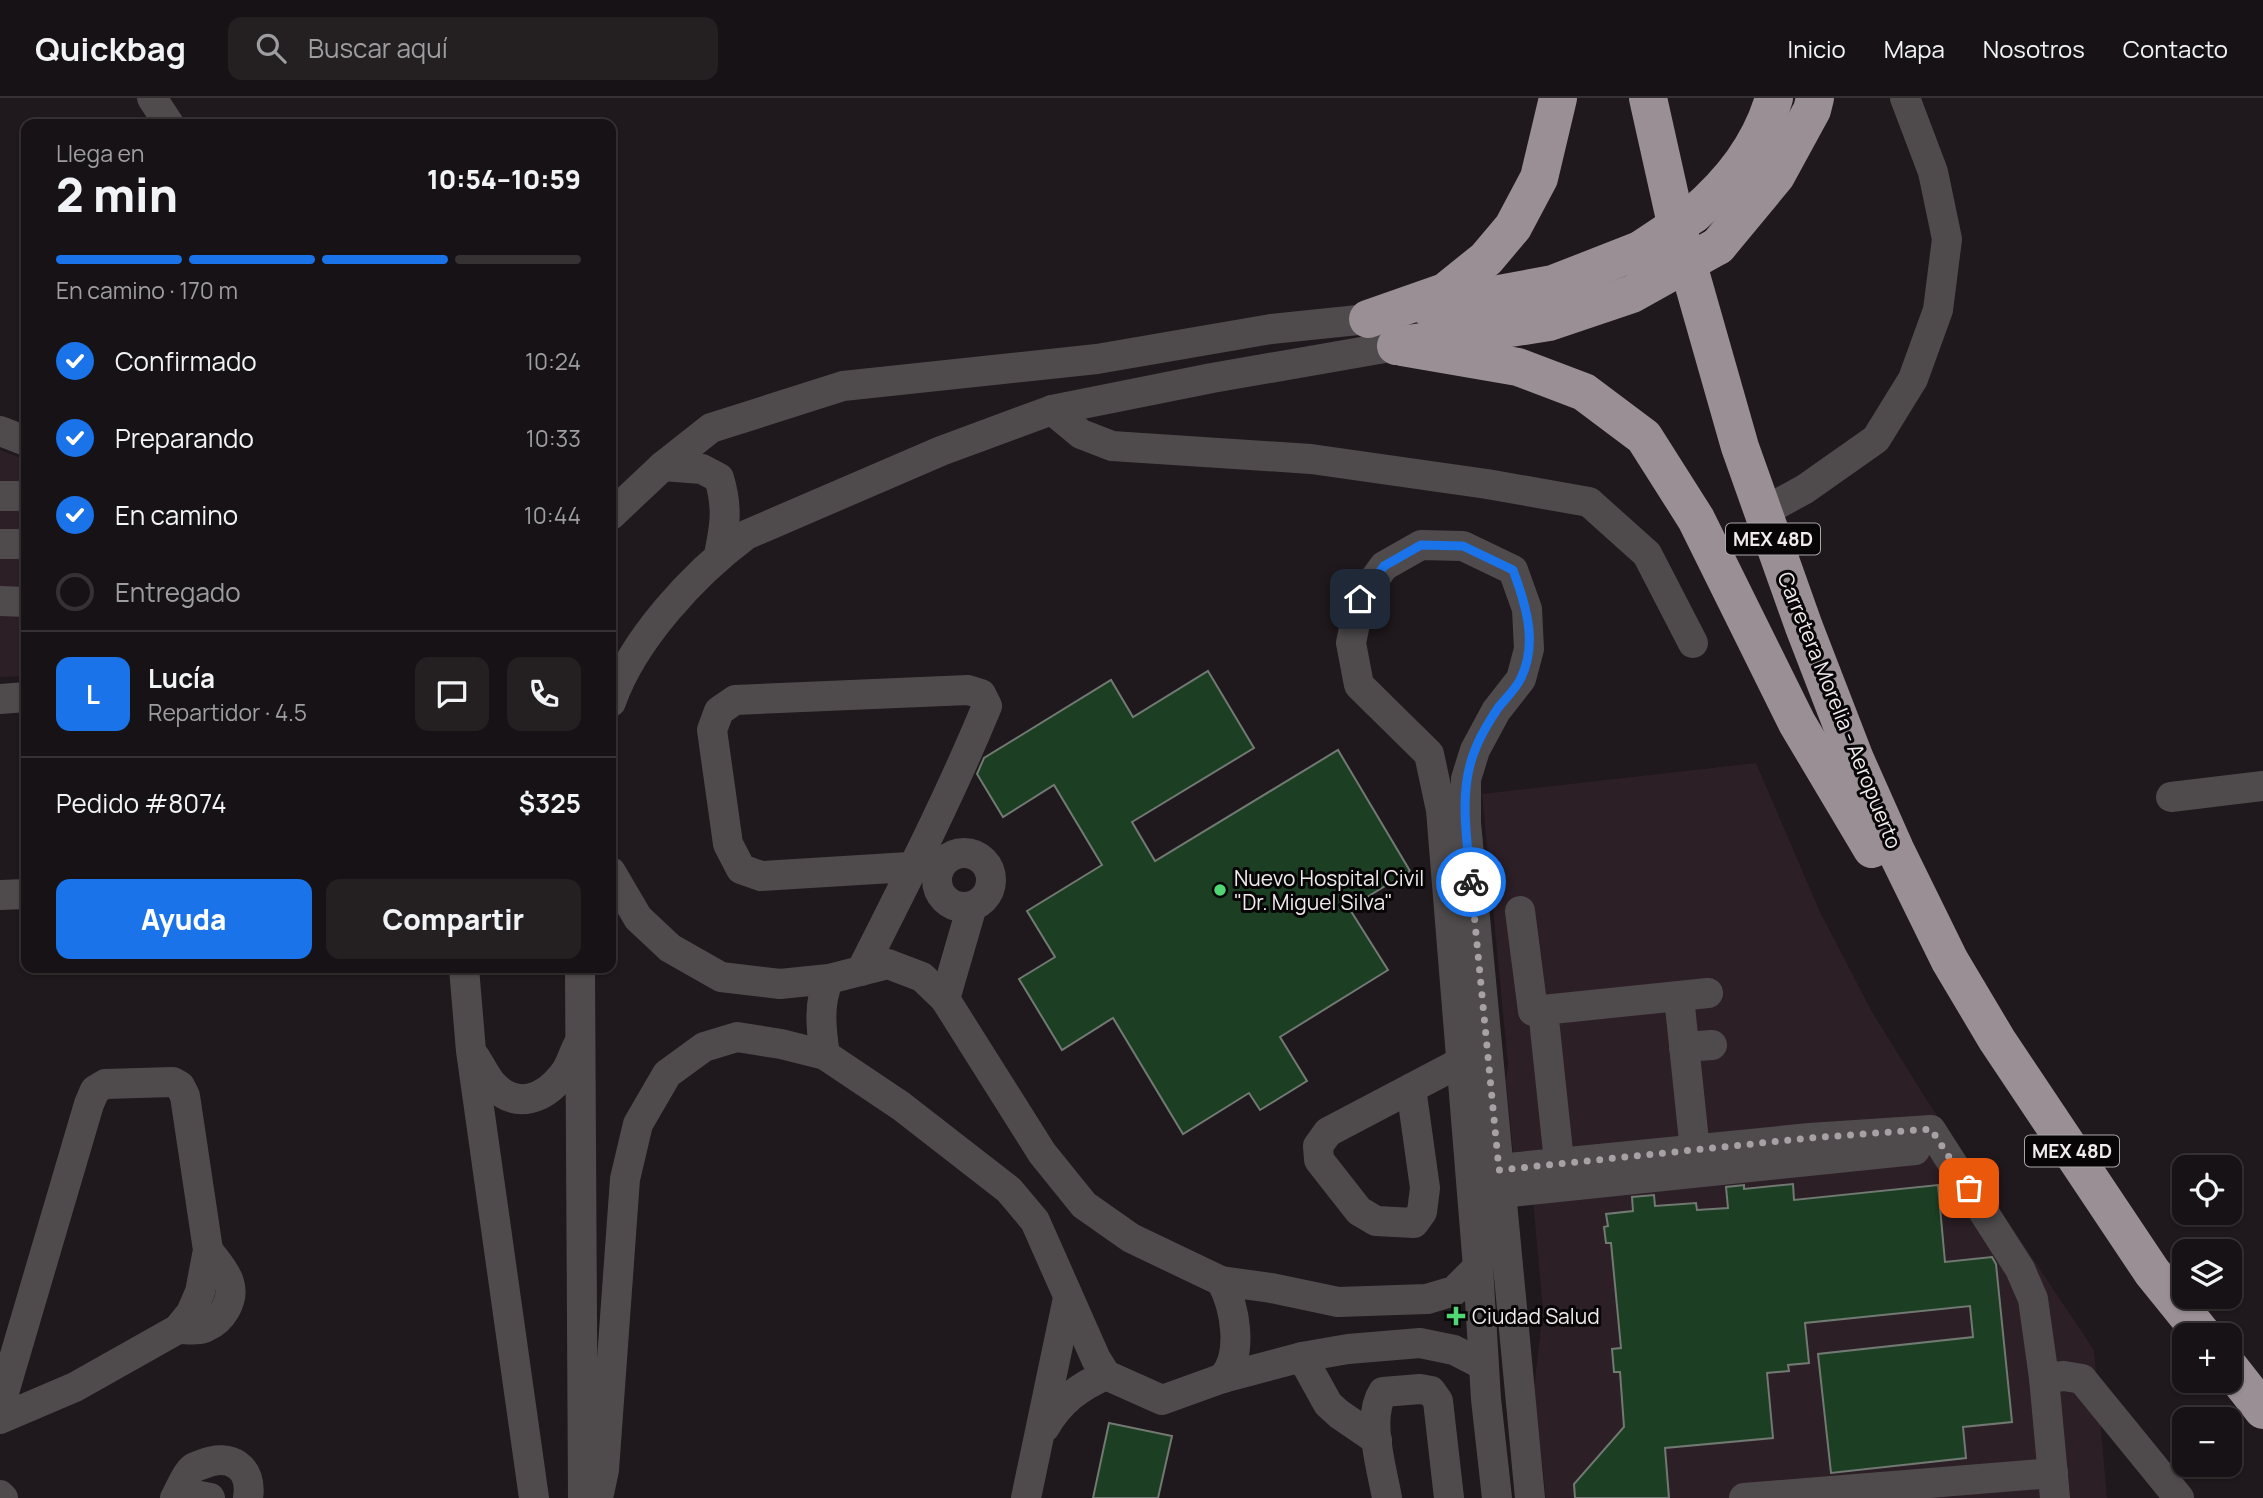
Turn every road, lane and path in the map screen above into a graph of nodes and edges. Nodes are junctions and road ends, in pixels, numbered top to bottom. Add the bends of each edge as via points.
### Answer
1 (152, 98) edge
2 (1558, 98) edge
3 (1648, 98) edge
4 (1773, 98) edge
5 (1815, 98) edge
6 (1905, 98) edge
7 (166, 119) edge
8 (1368, 319) junction
9 (1396, 346) junction
10 (1052, 410) junction
11 (0, 431) edge
12 (21, 439) edge
13 (663, 466) junction
14 (0, 496) edge
15 (21, 496) edge
16 (616, 507) edge
17 (1763, 512) junction
18 (0, 544) edge
19 (21, 544) edge
20 (719, 555) junction
21 (0, 601) edge
22 (21, 602) edge
23 (1693, 643) dead end
24 (616, 688) edge
25 (21, 697) edge
26 (0, 699) edge
27 (2263, 786) edge
28 (2171, 797) dead end
29 (932, 826) junction
30 (937, 862) junction
31 (616, 881) edge
32 (21, 894) edge
33 (0, 895) edge
34 (972, 906) junction
35 (1520, 911) dead end
36 (1950, 961) junction
37 (861, 971) junction
38 (465, 973) edge
39 (580, 973) edge
40 (830, 979) junction
41 (945, 999) junction
42 (1543, 1010) junction
43 (580, 1040) junction
44 (471, 1051) junction
45 (825, 1055) junction
46 (1461, 1062) junction
47 (1411, 1088) junction
48 (1696, 1162) junction
49 (1560, 1175) junction
50 (1500, 1181) junction
51 (1478, 1267) junction
52 (1221, 1281) junction
53 (1068, 1298) junction
54 (2193, 1323) edge
55 (1348, 1349) junction
56 (1302, 1357) junction
57 (1483, 1365) junction
58 (1106, 1375) junction
59 (1223, 1378) junction
60 (2044, 1378) junction
61 (2242, 1383) edge
62 (1328, 1404) junction
63 (0, 1406) edge
64 (2263, 1410) edge
65 (0, 1419) edge
66 (1042, 1433) junction
67 (1377, 1440) junction
68 (2054, 1485) edge
69 (175, 1498) edge
70 (184, 1498) edge
71 (210, 1498) edge
72 (248, 1498) edge
73 (534, 1498) edge
74 (583, 1498) edge
75 (598, 1498) edge
76 (1027, 1498) edge
77 (1387, 1498) edge
78 (1449, 1498) edge
79 (1497, 1498) edge
80 (1530, 1498) edge
81 (1744, 1498) edge
82 (2179, 1498) edge

1 - 7 street
2 - 8 highway via 1539,178 1513,227 1495,248 1445,292
3 - 17 highway, Carretera Morelia - Aeropuerto / MEX 48D via 1675,219
4 - 8 highway, bridge via 1742,166 1719,193 1640,250 1553,284
5 - 9 highway, bridge via 1776,176 1718,246 1632,294 1549,322
6 - 17 street via 1933,172 1947,240 1938,310 1913,379 1875,439 1805,489
8 - 13 street via 1270,329 1097,359 843,386 711,428
9 - 10 street
9 - 36 highway via 1517,367 1584,392 1644,437 1696,519 1797,723 1887,874
10 - 20 street via 941,451 746,535
10 - 23 street via 1082,434 1112,446 1311,458 1589,502 1647,554
11 - 12 street
13 - 16 street
13 - 20 street via 702,469 719,478 727,518
14 - 15 street
17 - 36 highway, Carretera Morelia - Aeropuerto / MEX 48D via 1855,759
18 - 19 street
20 - 24 street via 661,615
21 - 22 street
25 - 26 street
27 - 28 street
29 - 30 street
29 - 30 street
29 - 30 street via 987,706 981,694 968,690 734,700 719,711 712,730 728,844 741,869 761,876
30 - 34 street via 937,883 945,901 963,908
30 - 34 street via 965,852 975,854 989,867 991,886 981,902
30 - 37 street
31 - 40 street via 638,918 670,948 721,977 780,984
32 - 33 street
34 - 41 street
35 - 42 street via 1533,1011
36 - 54 highway, Carretera Morelia - Aeropuerto / MEX 48D via 1997,1040 2152,1272
37 - 40 street
37 - 41 street via 888,964 922,977
38 - 44 street
39 - 43 street
40 - 45 street via 824,989 820,1023
41 - 52 street via 1042,1153 1084,1205 1131,1238
42 - 48 street via 1693,995 1702,1097
42 - 49 street
43 - 44 street via 564,1074 532,1100 508,1097 493,1085
43 - 74 street
44 - 73 street
45 - 53 street via 901,1106 1009,1190 1035,1221
45 - 75 street via 737,1037 704,1047 667,1074 638,1124 625,1179
46 - 47 street
46 - 50 street via 1441,810 1433,768 1429,754 1359,685 1350,643 1360,599 1384,566 1421,545 1463,546 1513,570 1527,609 1530,649 1521,679 1496,711 1466,779 1465,823
46 - 51 street
47 - 47 street via 1328,1132 1318,1146 1319,1160 1359,1212 1376,1221 1414,1223 1422,1212 1425,1188
48 - 49 street
48 - 60 street via 1811,1150 1943,1147 2020,1269 2033,1299
49 - 50 street
50 - 80 street
51 - 52 street via 1454,1291 1427,1299 1338,1302
51 - 57 street
52 - 59 street via 1235,1333 1231,1369
53 - 58 street
53 - 66 street
55 - 56 street
55 - 57 street via 1420,1343 1454,1350
55 - 62 street
56 - 59 street
56 - 62 street
57 - 79 street
58 - 59 street via 1162,1400
58 - 66 street via 1069,1396
60 - 68 street
60 - 82 street via 2082,1379
61 - 64 highway
62 - 67 street
63 - 65 street via 95,1090 105,1084 173,1082 186,1096 208,1250 230,1284 229,1301 220,1319 204,1329 178,1329 75,1387
66 - 76 street
67 - 77 street
67 - 78 street via 1376,1412 1383,1392 1431,1391 1438,1401
68 - 81 street
69 - 72 street via 191,1469 214,1460 230,1460 244,1471 250,1486
70 - 71 street

